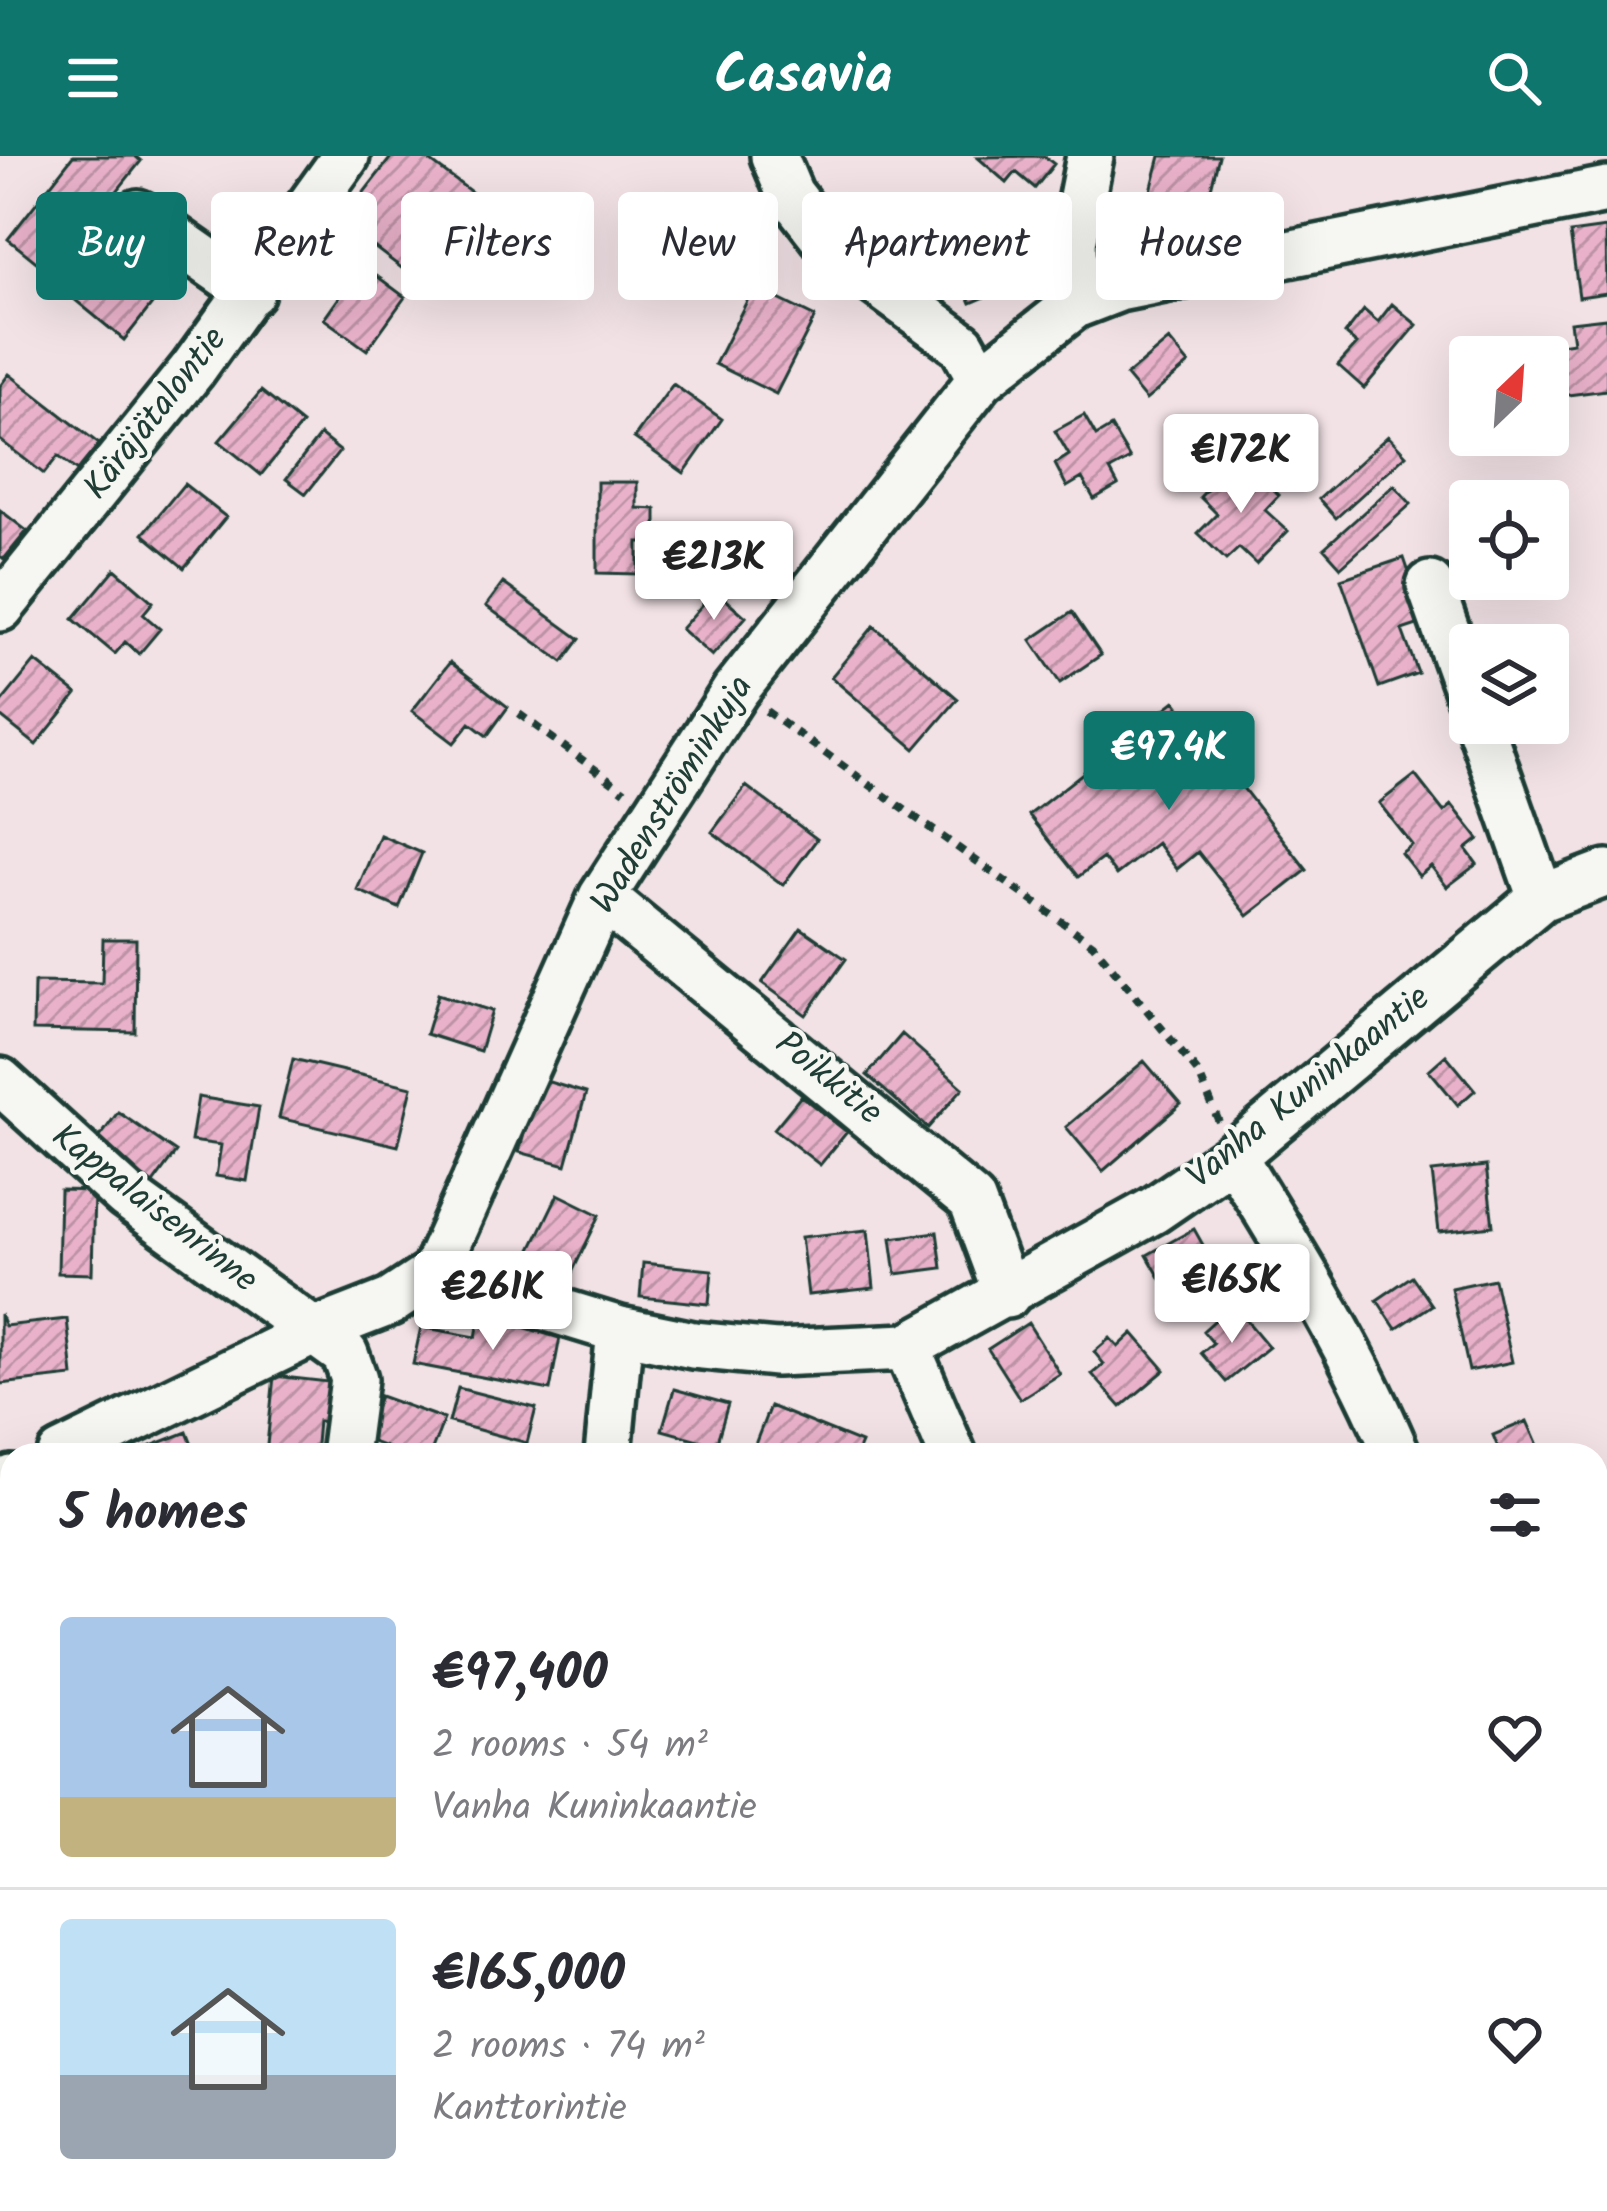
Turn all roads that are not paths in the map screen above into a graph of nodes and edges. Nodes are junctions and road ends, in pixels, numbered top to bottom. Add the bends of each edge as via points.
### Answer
1 (346, 156) edge
2 (774, 156) edge
3 (1090, 156) edge
4 (1607, 190) edge
5 (321, 192) edge
6 (245, 300) edge
7 (1075, 305) junction
8 (981, 380) junction
9 (1430, 585) dead end
10 (0, 608) edge
11 (1449, 638) edge
12 (1486, 744) edge
13 (1607, 873) edge
14 (602, 897) junction
15 (1541, 898) junction
16 (0, 1081) edge
17 (1233, 1156) junction
18 (434, 1273) junction
19 (1007, 1295) junction
20 (620, 1330) junction
21 (314, 1332) junction
22 (907, 1347) junction
23 (86, 1443) edge
24 (346, 1443) edge
25 (609, 1443) edge
26 (948, 1443) edge
27 (1392, 1443) edge

1 - 5 street, Käräjätalontie
2 - 8 street via 790,194 835,252 962,345
3 - 7 street via 1072,243
4 - 7 street, Wadenströminkuja via 1271,254
6 - 10 street, Käräjätalontie
7 - 8 street, Wadenströminkuja
8 - 14 street, Wadenströminkuja via 735,691
9 - 11 street
12 - 15 street
13 - 15 street, Vanha Kuninkaantie
14 - 18 street, Wadenströminkuja
14 - 19 street, Poikkitie via 972,1201
15 - 17 street, Vanha Kuninkaantie
16 - 21 street, Kappalaisenrinne via 126,1196
17 - 19 street, Vanha Kuninkaantie
17 - 27 street via 1358,1368
18 - 20 street, Vanha Kuninkaantie
18 - 21 street via 390,1302
19 - 22 street, Vanha Kuninkaantie
20 - 22 street, Vanha Kuninkaantie via 776,1354
20 - 25 street
21 - 23 street
21 - 24 street, Kappalaisenrinne via 345,1354 354,1379
22 - 26 street

